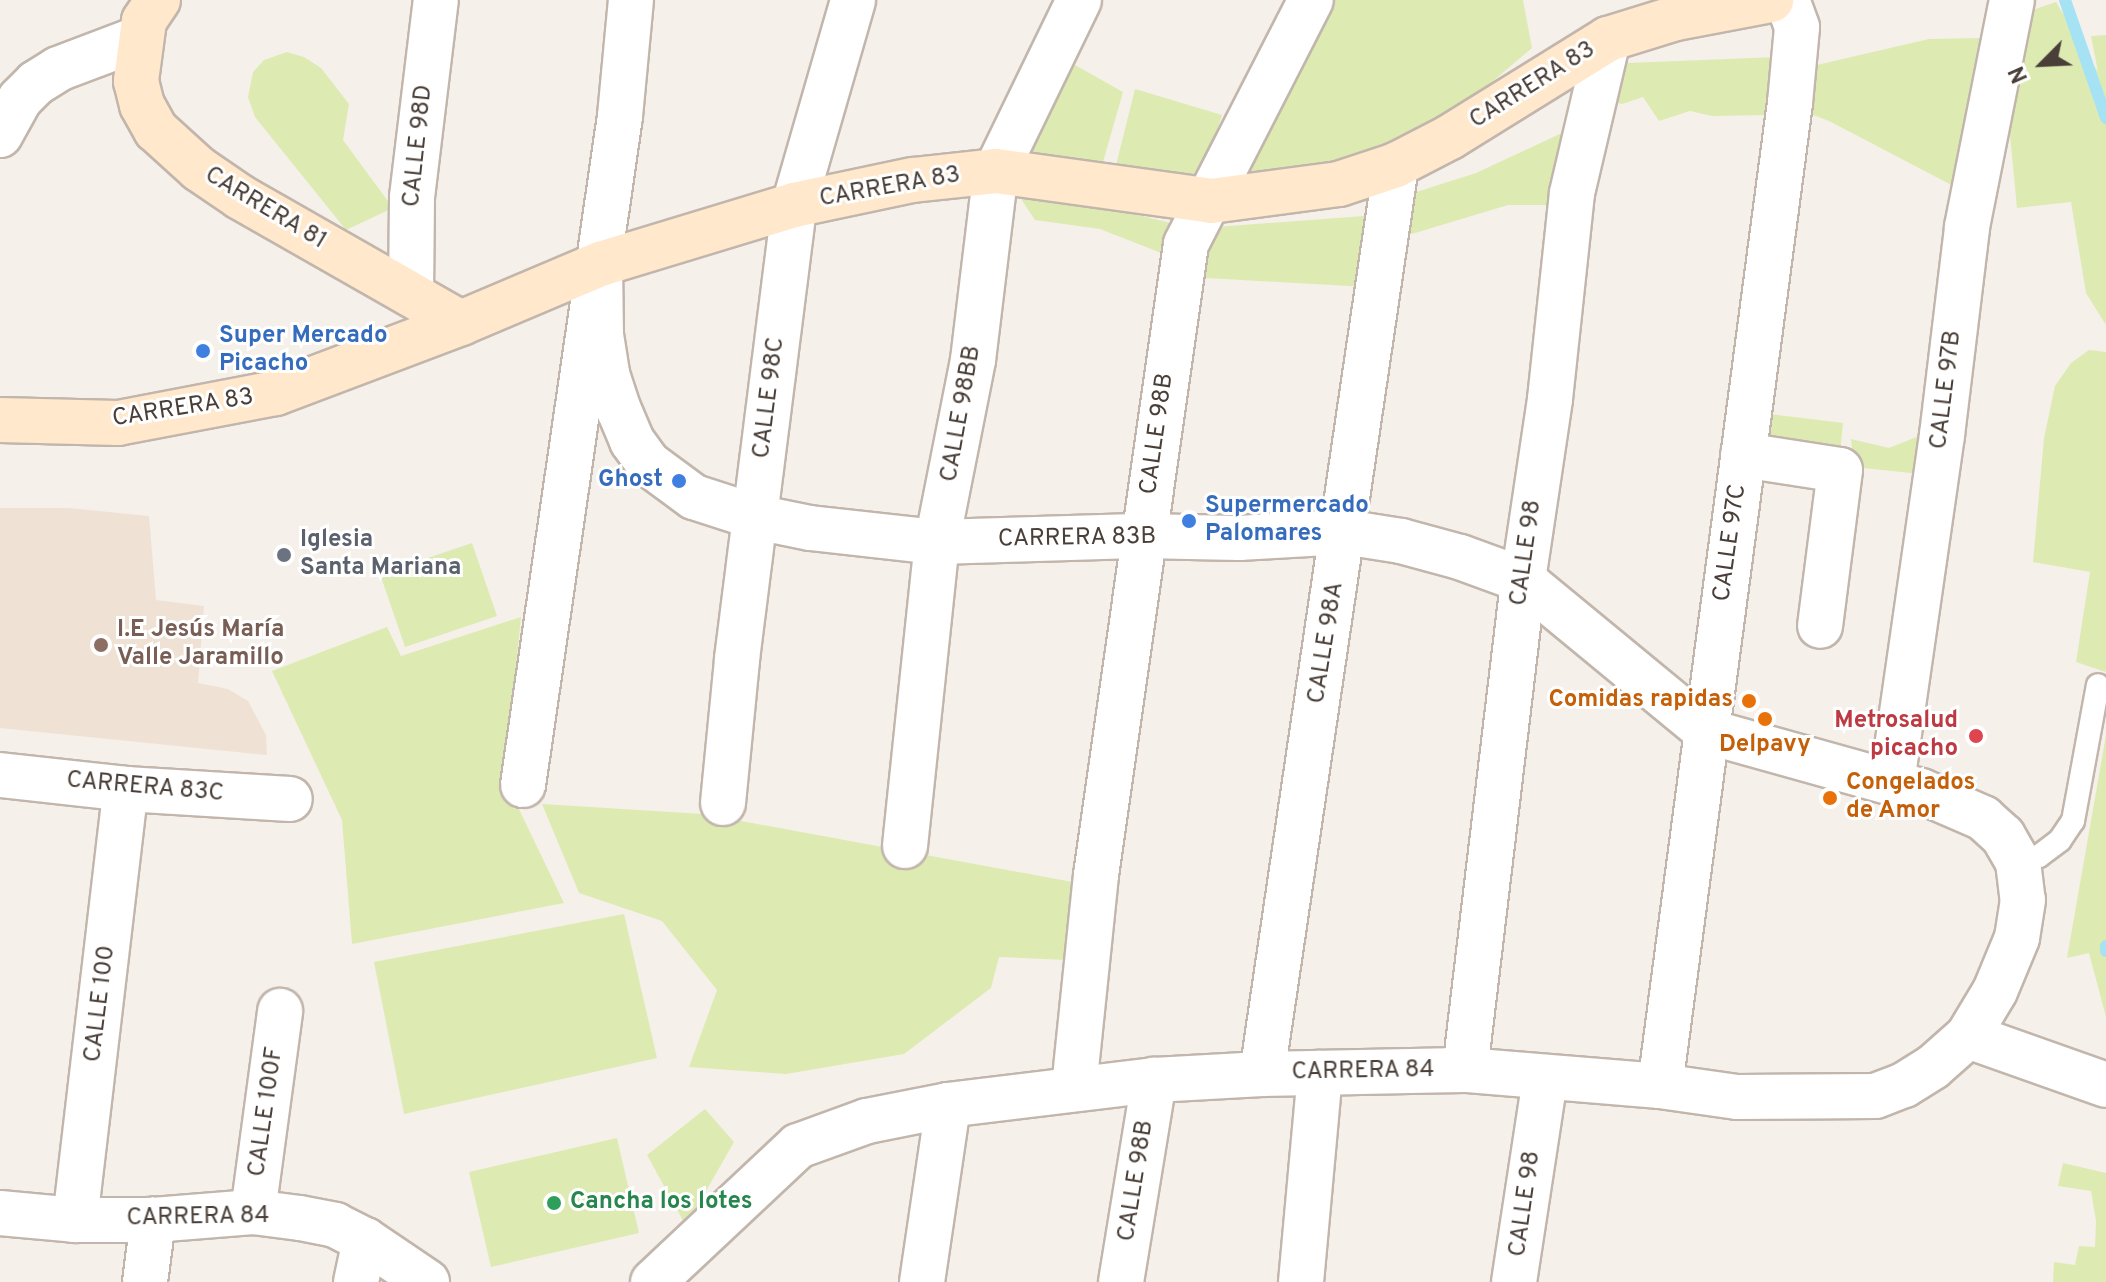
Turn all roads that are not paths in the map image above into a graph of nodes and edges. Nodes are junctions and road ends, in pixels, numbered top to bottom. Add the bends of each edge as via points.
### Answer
1 (436, 0) edge
2 (631, 0) edge
3 (853, 0) edge
4 (1079, 0) edge
5 (1311, 0) edge
6 (1771, 0) edge
7 (1787, 0) edge
8 (2012, 0) edge
9 (1678, 9) edge
10 (149, 19) edge
11 (1608, 39) junction
12 (0, 135) edge
13 (1396, 165) junction
14 (996, 171) junction
15 (1211, 201) junction
16 (794, 205) junction
17 (600, 264) junction
18 (411, 294) junction
19 (461, 323) junction
20 (0, 420) edge
21 (1743, 455) junction
22 (756, 517) junction
23 (1344, 532) junction
24 (1144, 536) junction
25 (937, 542) junction
26 (1523, 580) junction
27 (1820, 626) dead end
28 (2098, 685) dead end
29 (1706, 731) junction
30 (0, 775) edge
31 (1892, 782) junction
32 (523, 785) dead end
33 (126, 789) junction
34 (290, 799) dead end
35 (723, 803) dead end
36 (905, 846) dead end
37 (2018, 862) junction
38 (280, 1011) dead end
39 (1968, 1036) junction
40 (1465, 1070) junction
41 (1320, 1073) junction
42 (1262, 1074) junction
43 (1545, 1079) junction
44 (1154, 1080) junction
45 (2103, 1084) edge
46 (1660, 1086) junction
47 (1074, 1088) junction
48 (948, 1105) junction
49 (253, 1212) junction
50 (0, 1213) edge
51 (75, 1220) junction
52 (153, 1220) junction
53 (365, 1240) junction
54 (145, 1282) edge
55 (356, 1282) edge
56 (427, 1282) edge
57 (653, 1282) edge
58 (922, 1282) edge
59 (1121, 1282) edge
60 (1301, 1282) edge
61 (1514, 1282) edge

1 - 18 street, CALLE 98D via 412,197
2 - 17 street
3 - 16 street, CALLE 98C
4 - 14 street, CALLE 98BB
5 - 15 street, CALLE 98B
6 - 9 street, CARRERA 83
7 - 21 street, CALLE 97C via 1797,27 1790,103
8 - 31 street, CALLE 97B via 1967,227
9 - 11 street, CARRERA 83
10 - 12 street via 36,83 20,99
10 - 18 street, CARRERA 81 via 136,81 156,130 240,197
11 - 13 street, CARRERA 83
11 - 26 street, CALLE 98 via 1572,193 1550,399
13 - 15 street, CARRERA 83 via 1339,184
13 - 23 street, CALLE 98A
14 - 15 street, CARRERA 83
14 - 16 street, CARRERA 83 via 913,180
14 - 25 street, CALLE 98BB via 973,360
15 - 24 street, CALLE 98B via 1186,244
16 - 17 street, CARRERA 83
16 - 22 street, CALLE 98C
17 - 19 street, CARRERA 83
17 - 22 street, CARRERA 83B via 605,361 632,441 649,464 694,497
17 - 32 street
18 - 19 street, CARRERA 81
19 - 20 street, CARRERA 83 via 315,379 235,403 118,423
21 - 27 street via 1840,470
21 - 29 street, CALLE 97C
22 - 25 street, CARRERA 83B
22 - 35 street, CALLE 98C
23 - 24 street, CARRERA 83B
23 - 26 street, CARRERA 83B via 1401,541
23 - 42 street, CALLE 98A
24 - 25 street, CARRERA 83B
24 - 47 street, CALLE 98B via 1096,875
25 - 36 street, CALLE 98BB
26 - 29 street, CARRERA 83B
26 - 40 street, CALLE 98
28 - 37 lane via 2073,821 2039,856
29 - 31 street, CARRERA 83B
29 - 46 street, CALLE 97C
30 - 33 street, CARRERA 83C
31 - 37 street, CARRERA 83B via 1983,818 2003,836
33 - 34 street, CARRERA 83C
33 - 51 street, CALLE 100
37 - 39 street via 2023,900 2017,938 1995,991
38 - 49 street, CALLE 100F
39 - 45 street
39 - 46 street, CARRERA 84 via 1933,1067 1875,1096 1737,1097
40 - 41 street, CARRERA 84
40 - 43 street, CARRERA 84
41 - 42 street, CARRERA 84
41 - 60 street
42 - 44 street, CARRERA 84
43 - 46 street, CARRERA 84
43 - 61 street, CALLE 98
44 - 47 street, CARRERA 84
44 - 59 street, CALLE 98B
47 - 48 street, CARRERA 84
48 - 57 street, CARRERA 84 via 867,1121 798,1146
48 - 58 street
49 - 52 street, CARRERA 84
49 - 53 street, CARRERA 84 via 335,1225
50 - 51 street, CARRERA 84
51 - 52 street, CARRERA 84
52 - 54 street
53 - 55 street
53 - 56 street, CARRERA 84

